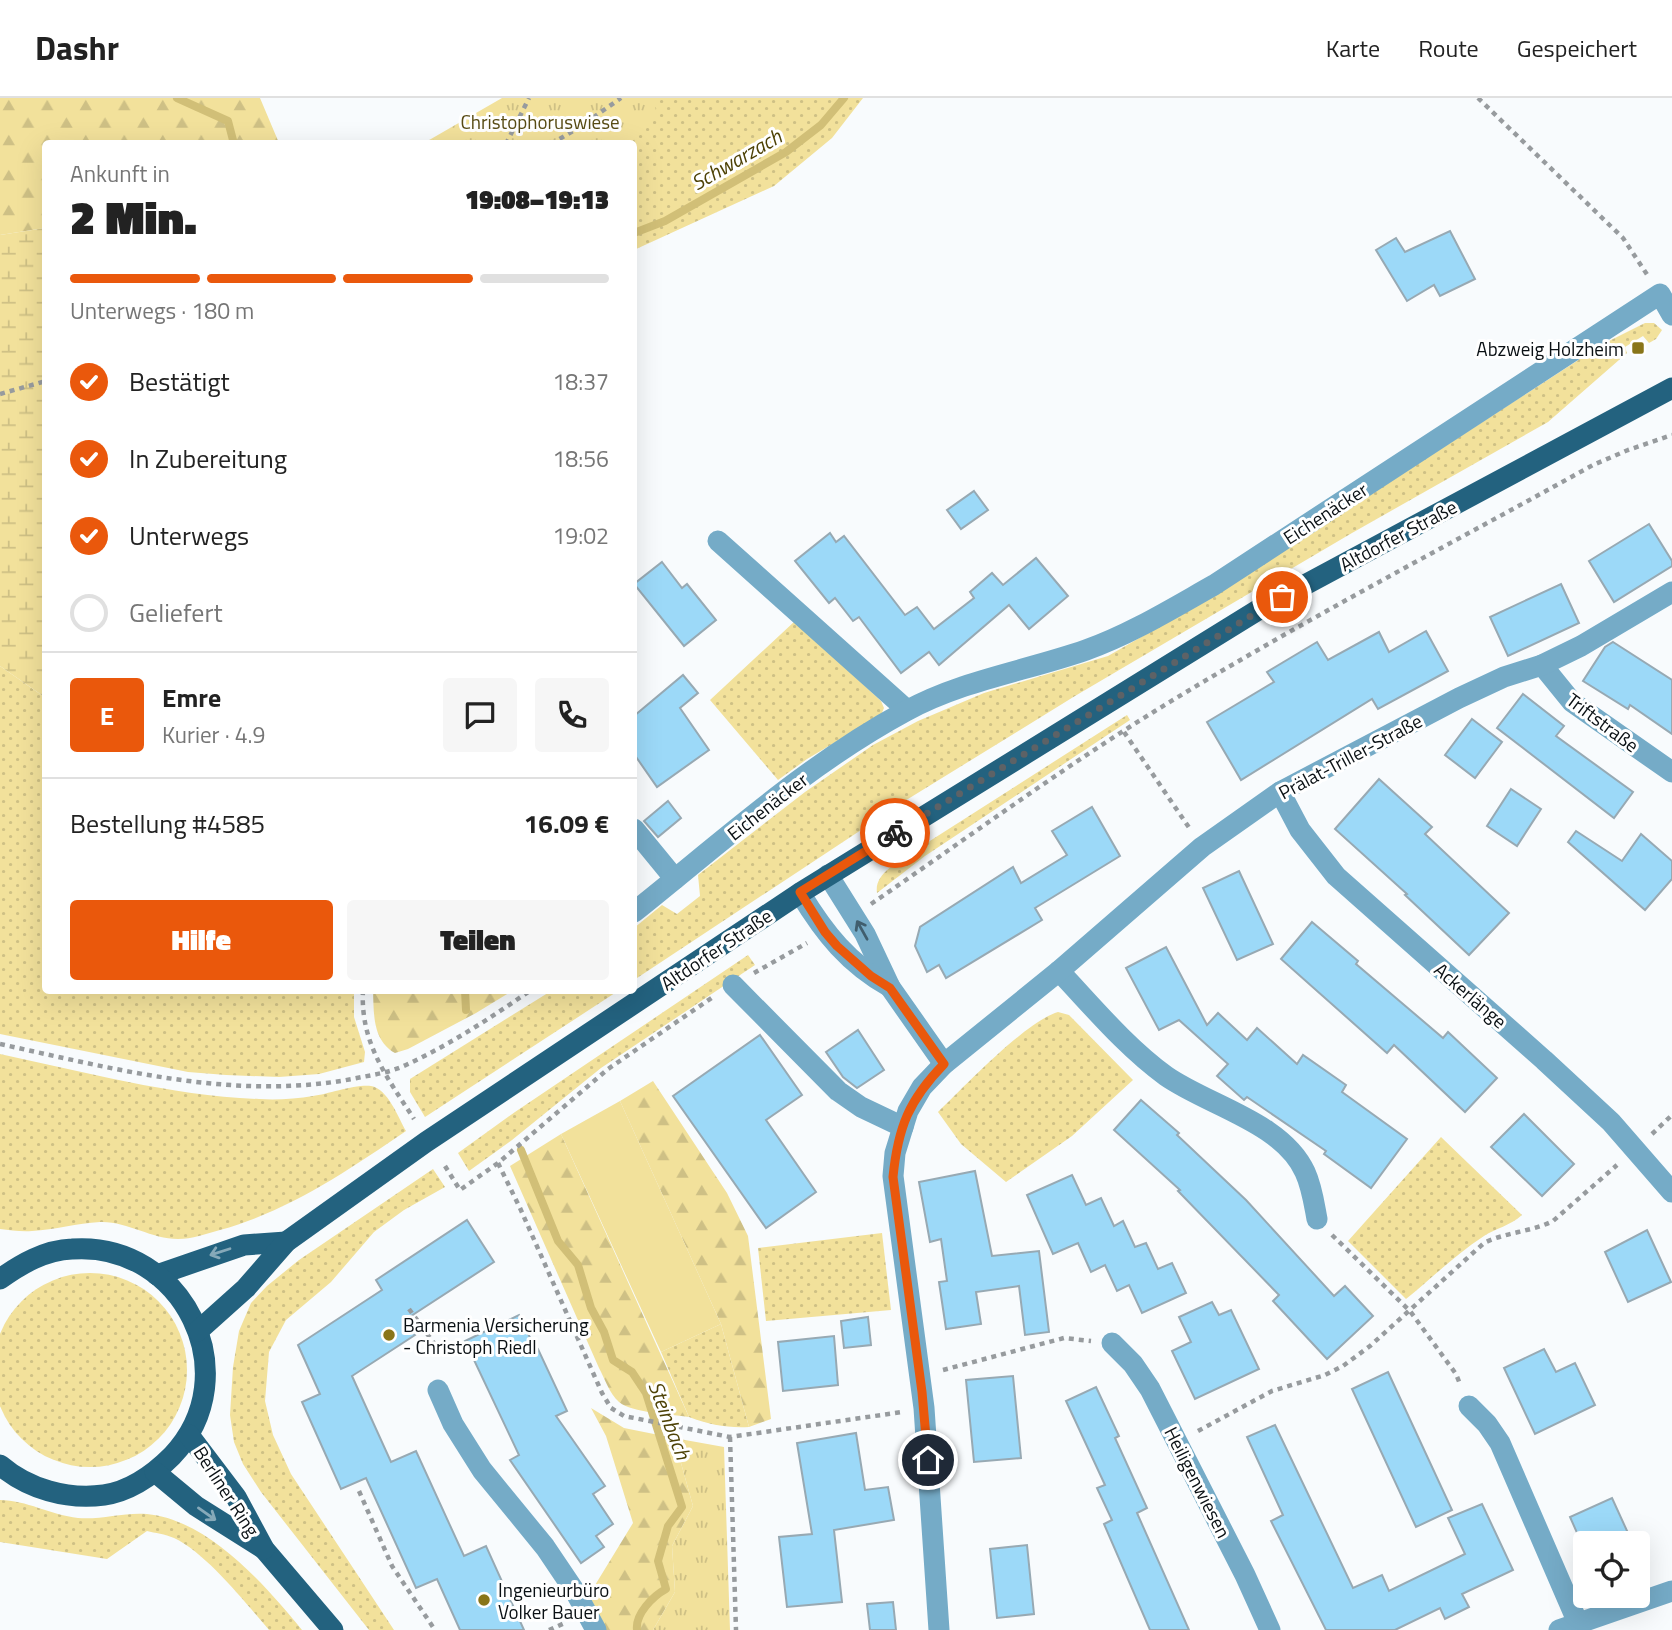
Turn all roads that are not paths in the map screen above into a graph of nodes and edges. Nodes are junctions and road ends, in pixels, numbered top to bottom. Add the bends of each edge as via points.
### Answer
1 (1672, 315) edge
2 (1672, 388) edge
3 (718, 541) dead end
4 (1672, 592) edge
5 (1542, 665) junction
6 (907, 710) junction
7 (1672, 772) edge
8 (1280, 792) junction
9 (637, 833) edge
10 (828, 875) junction
11 (675, 879) junction
12 (800, 892) junction
13 (637, 910) edge
14 (1059, 971) junction
15 (733, 985) road end
16 (890, 988) junction
17 (944, 1064) junction
18 (903, 1127) junction
19 (1672, 1192) edge
20 (1317, 1219) road end
21 (286, 1242) junction
22 (5, 1269) edge
23 (157, 1275) junction
24 (198, 1331) junction
25 (1112, 1343) road end
26 (438, 1390) dead end
27 (1469, 1406) road end
28 (189, 1434) junction
29 (2, 1469) edge
30 (155, 1472) junction
31 (264, 1549) junction
32 (1672, 1591) edge
33 (1568, 1627) edge
34 (333, 1630) edge
35 (596, 1630) edge
36 (939, 1630) edge
37 (1270, 1630) edge

1 - 6 street, Eichenäcker via 1660,294 1214,585 1160,615 1087,650 948,691
2 - 10 main road, Altdorfer Straße via 1258,610
3 - 6 street
4 - 5 street, Prälat-Triller-Straße
5 - 7 street, Triftstraße via 1572,702
5 - 8 street, Prälat-Triller-Straße via 1459,698
6 - 11 street, Eichenäcker via 835,753
8 - 14 street, Prälat-Triller-Straße via 1202,847
8 - 19 street, Ackerlänge via 1300,830 1336,876 1611,1122
9 - 11 street
10 - 12 main road, Altdorfer Straße
16 -> 10 street via 869,942
11 - 13 street, Eichenäcker
12 - 16 street via 837,946
12 - 21 main road, Altdorfer Straße via 426,1142
14 - 17 street, Prälat-Triller-Straße
14 - 20 street via 1140,1055 1188,1090 1267,1130 1285,1147 1306,1173
15 - 18 street via 838,1091
16 - 17 street
17 - 18 street, Prälat-Triller-Straße via 922,1087
18 - 36 street, Prälat-Triller-Straße via 893,1177 924,1408
21 -> 23 main road via 244,1245
21 - 24 main road, Altdorfer Straße via 246,1288
22 - 23 main road via 50,1252 88,1249 124,1256
23 - 24 main road via 180,1298
24 - 28 main road via 206,1361 205,1390
25 - 37 street, Heiligenwiesen via 1133,1364 1179,1441
26 - 35 street via 482,1470 545,1547
27 - 33 street via 1500,1443
28 - 30 main road
28 - 31 main road, Berliner Ring via 236,1497
29 - 30 main road via 41,1488 80,1496 110,1494
30 -> 31 main road, Berliner Ring via 196,1506
31 - 34 main road, Berliner Ring
32 - 33 street

